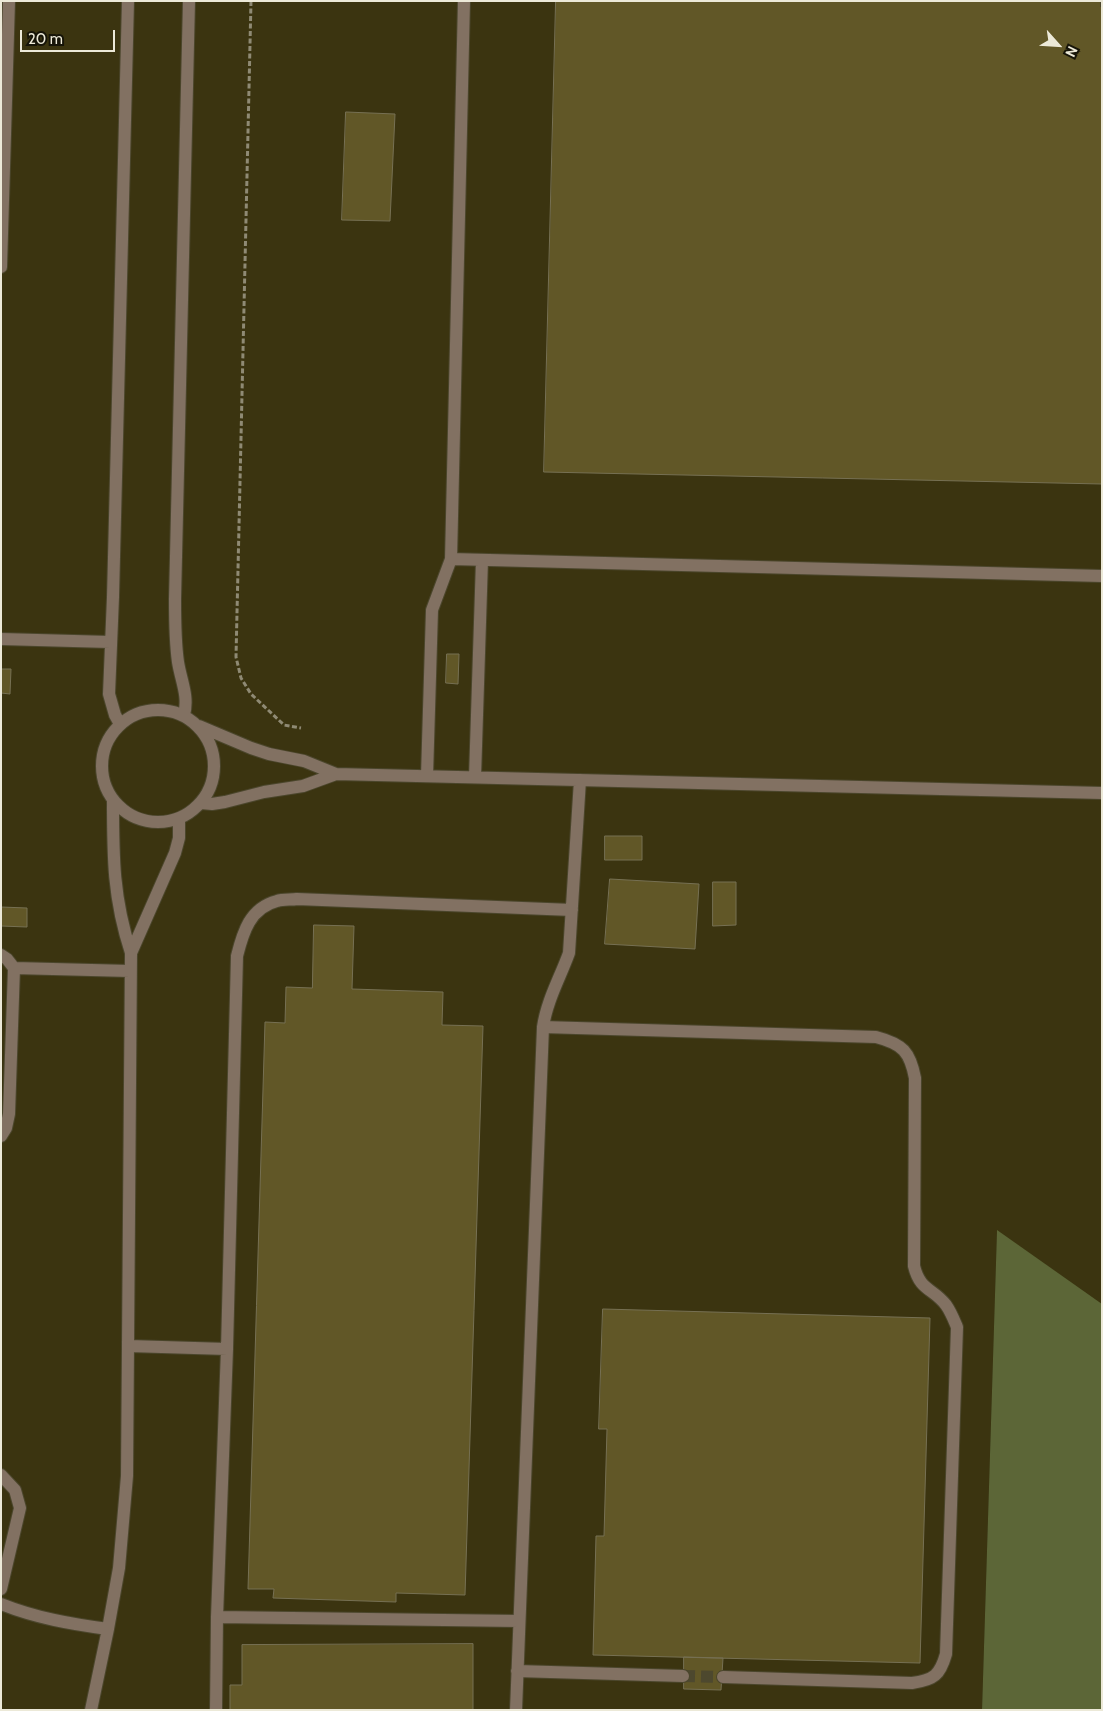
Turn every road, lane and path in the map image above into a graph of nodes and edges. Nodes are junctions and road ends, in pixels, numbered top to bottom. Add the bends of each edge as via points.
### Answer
1 (9, 1) edge
2 (128, 1) edge
3 (189, 1) edge
4 (252, 1) edge
5 (464, 1) edge
6 (1, 267) edge
7 (450, 559) junction
8 (482, 560) junction
9 (1102, 576) edge
10 (1, 639) edge
11 (110, 642) junction
12 (184, 715) junction
13 (120, 724) junction
14 (199, 726) junction
15 (302, 728) dead end
16 (336, 774) junction
17 (427, 776) junction
18 (475, 777) junction
19 (580, 780) junction
20 (1102, 793) edge
21 (113, 800) junction
22 (201, 803) junction
23 (179, 820) junction
24 (572, 910) junction
25 (131, 953) junction
26 (1, 955) edge
27 (14, 968) junction
28 (130, 971) junction
29 (542, 1027) junction
30 (1, 1136) edge
31 (128, 1346) junction
32 (227, 1349) junction
33 (1, 1475) edge
34 (1, 1589) edge
35 (1, 1604) edge
36 (217, 1617) junction
37 (519, 1622) junction
38 (108, 1629) junction
39 (517, 1671) junction
40 (683, 1676) tunnel mouth
41 (723, 1677) tunnel mouth
42 (91, 1710) edge
43 (216, 1710) edge
44 (516, 1710) edge

1 - 6 street
2 - 11 street
3 - 12 street via 175,599 178,662 186,691
4 - 15 path via 236,657 241,678 251,694 284,725
5 - 7 street
7 - 8 street
7 - 17 street via 432,610
8 - 9 street
8 - 18 street
10 - 11 street
11 - 13 street via 109,694
12 - 13 street via 168,709 151,710 134,714
12 - 14 street
13 - 21 street via 103,752 105,786
14 - 16 street via 251,748 304,761
14 - 22 street via 211,743 215,764 212,785
16 - 17 street
16 - 22 street via 303,786 226,802
17 - 18 street
18 - 19 street
19 - 20 street
19 - 24 street
21 - 23 street via 140,820 156,823
21 - 25 street via 116,892 122,927
22 - 23 street
23 - 25 street via 175,853
24 - 29 street via 569,953 551,995
24 - 32 street via 297,899 276,901 256,911 244,930 237,956
25 - 28 street
26 - 27 street
27 - 28 street
27 - 30 street via 9,1114
28 - 31 street
29 - 37 street
29 - 41 street via 876,1037 890,1040 912,1061 915,1078 914,1266 920,1282 946,1305 957,1327 946,1654 939,1672 918,1682
31 - 32 street
31 - 38 street via 126,1497
32 - 36 street
33 - 34 street via 15,1490 20,1508
35 - 38 street via 63,1623
36 - 37 street
36 - 43 street
37 - 39 street
38 - 42 street
39 - 40 street
39 - 44 street

